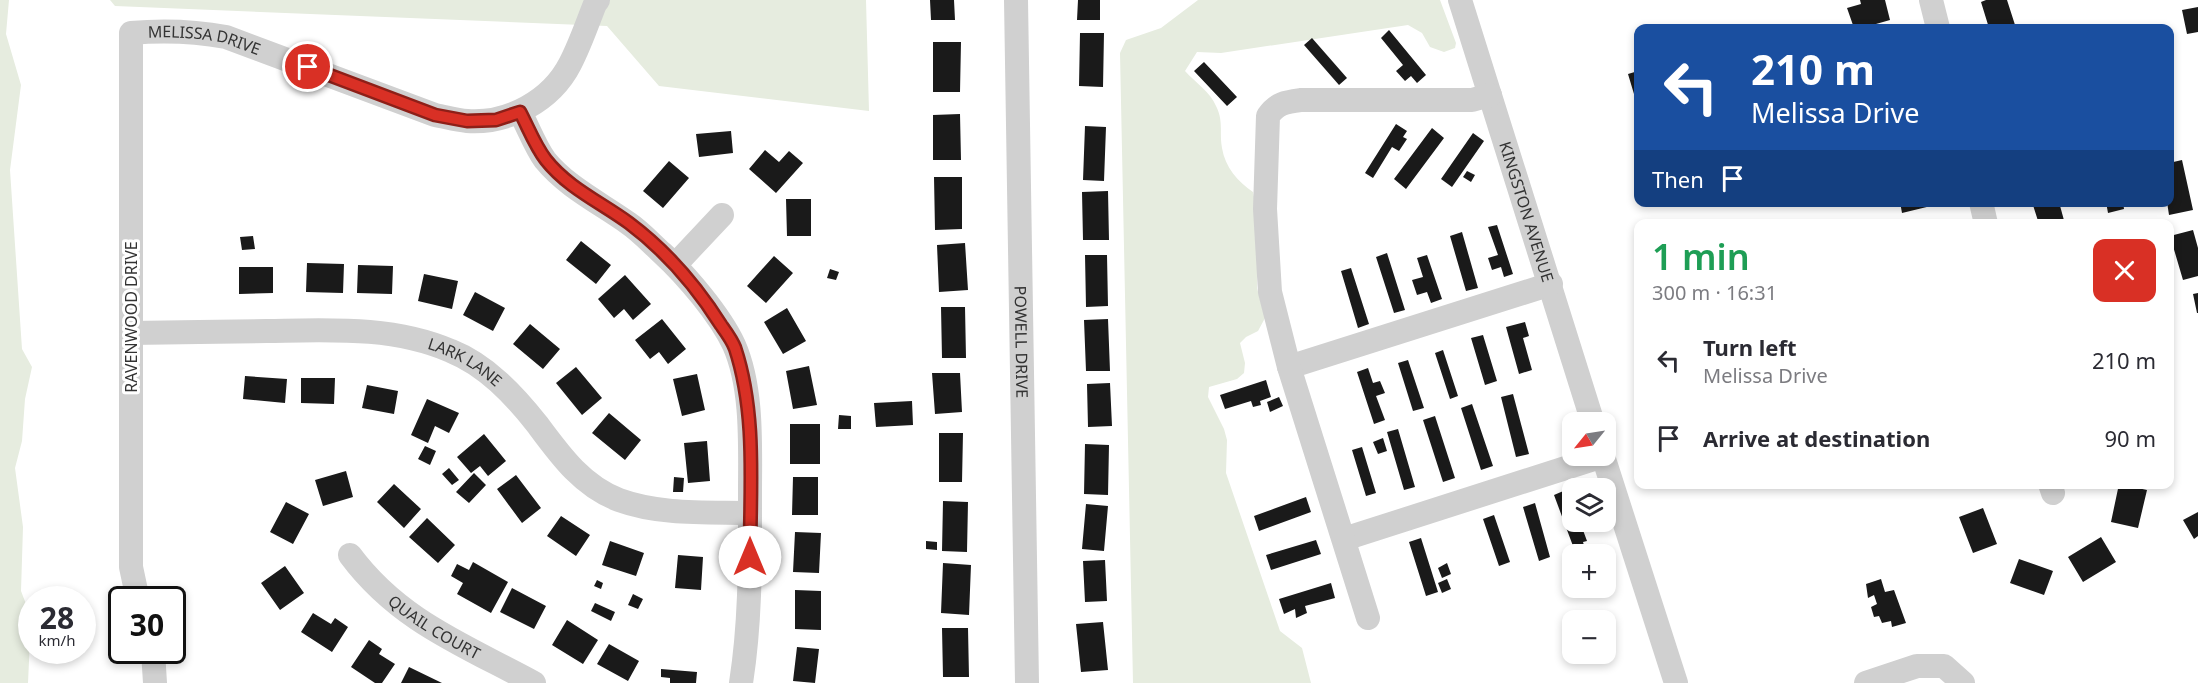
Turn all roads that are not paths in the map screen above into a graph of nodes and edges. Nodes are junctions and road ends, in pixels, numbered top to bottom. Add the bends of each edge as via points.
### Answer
1 (598, 0) edge
2 (1016, 0) edge
3 (1461, 0) edge
4 (1931, 0) edge
5 (1937, 24) edge
6 (131, 33) joint
7 (1490, 95) junction
8 (520, 112) junction
9 (722, 215) dead end
10 (675, 265) junction
11 (1551, 284) junction
12 (131, 333) junction
13 (1290, 367) junction
14 (1590, 412) edge
15 (1572, 466) edge
16 (1606, 466) edge
17 (750, 513) junction
18 (1344, 539) junction
19 (350, 555) dead end
20 (135, 586) edge
21 (1368, 618) dead end
22 (154, 664) edge
23 (1963, 682) edge
24 (155, 683) edge
25 (534, 683) edge
26 (741, 683) edge
27 (1027, 683) edge
28 (1676, 683) edge
29 (1866, 683) edge

1 - 8 street, MELISSA DRIVE via 569,66 552,89
2 - 27 street, POWELL DRIVE
3 - 7 street, KINGSTON AVENUE
4 - 5 street
6 - 8 street, MELISSA DRIVE via 196,31 226,38 435,115 467,121 496,120
6 - 12 street, RAVENWOOD DRIVE
7 - 11 street, KINGSTON AVENUE
7 - 13 street via 1472,100 1301,100 1284,102 1268,116 1270,292
8 - 10 street via 545,159 556,171 630,224
9 - 10 street
10 - 17 street via 734,345 749,420
11 - 13 street
11 - 14 street, KINGSTON AVENUE
12 - 17 street, LARK LANE via 335,330 395,334 424,341 453,351 482,368 507,390 571,469 595,488 651,509
12 - 20 street, RAVENWOOD DRIVE via 131,567
13 - 18 street
15 - 18 street
16 - 28 street
17 - 26 street via 748,636
18 - 21 street
19 - 25 street, QUAIL COURT via 367,578 409,614
22 - 24 street
23 - 29 street via 1944,666 1917,666

